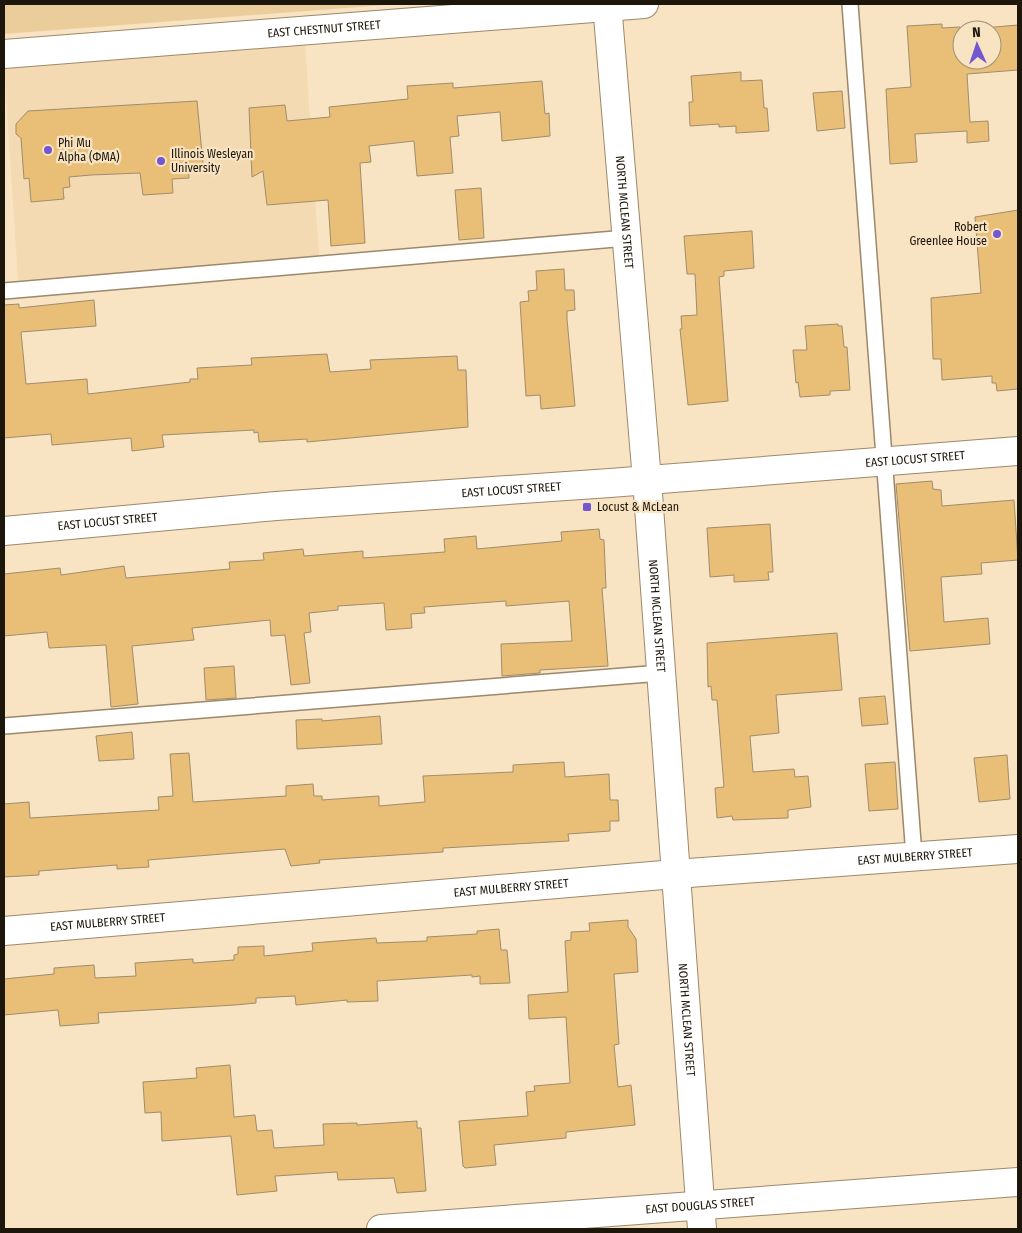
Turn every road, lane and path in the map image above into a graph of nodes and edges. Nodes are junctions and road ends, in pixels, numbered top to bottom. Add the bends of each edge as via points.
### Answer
1 (644, 4) edge
2 (850, 4) edge
3 (607, 5) edge
4 (4, 54) edge
5 (627, 238) junction
6 (4, 290) edge
7 (1018, 451) edge
8 (884, 462) junction
9 (647, 480) junction
10 (4, 531) edge
11 (661, 673) junction
12 (4, 726) edge
13 (1018, 848) edge
14 (914, 856) junction
15 (675, 874) junction
16 (4, 931) edge
17 (1018, 1182) edge
18 (701, 1217) edge
19 (381, 1229) edge

1 - 3 street, EAST CHESTNUT STREET
2 - 8 lane
3 - 4 street, EAST CHESTNUT STREET
3 - 5 street, NORTH MCLEAN STREET
5 - 6 lane
5 - 9 street, NORTH MCLEAN STREET
7 - 8 street, EAST LOCUST STREET
8 - 9 street, EAST LOCUST STREET
8 - 14 lane
9 - 10 street, EAST LOCUST STREET via 276,506
9 - 11 street, NORTH MCLEAN STREET
11 - 12 lane
11 - 15 street, NORTH MCLEAN STREET
13 - 14 street, EAST MULBERRY STREET
14 - 15 street, EAST MULBERRY STREET
15 - 16 street, EAST MULBERRY STREET
15 - 18 street, NORTH MCLEAN STREET
17 - 18 street, EAST DOUGLAS STREET
18 - 19 street, EAST DOUGLAS STREET

